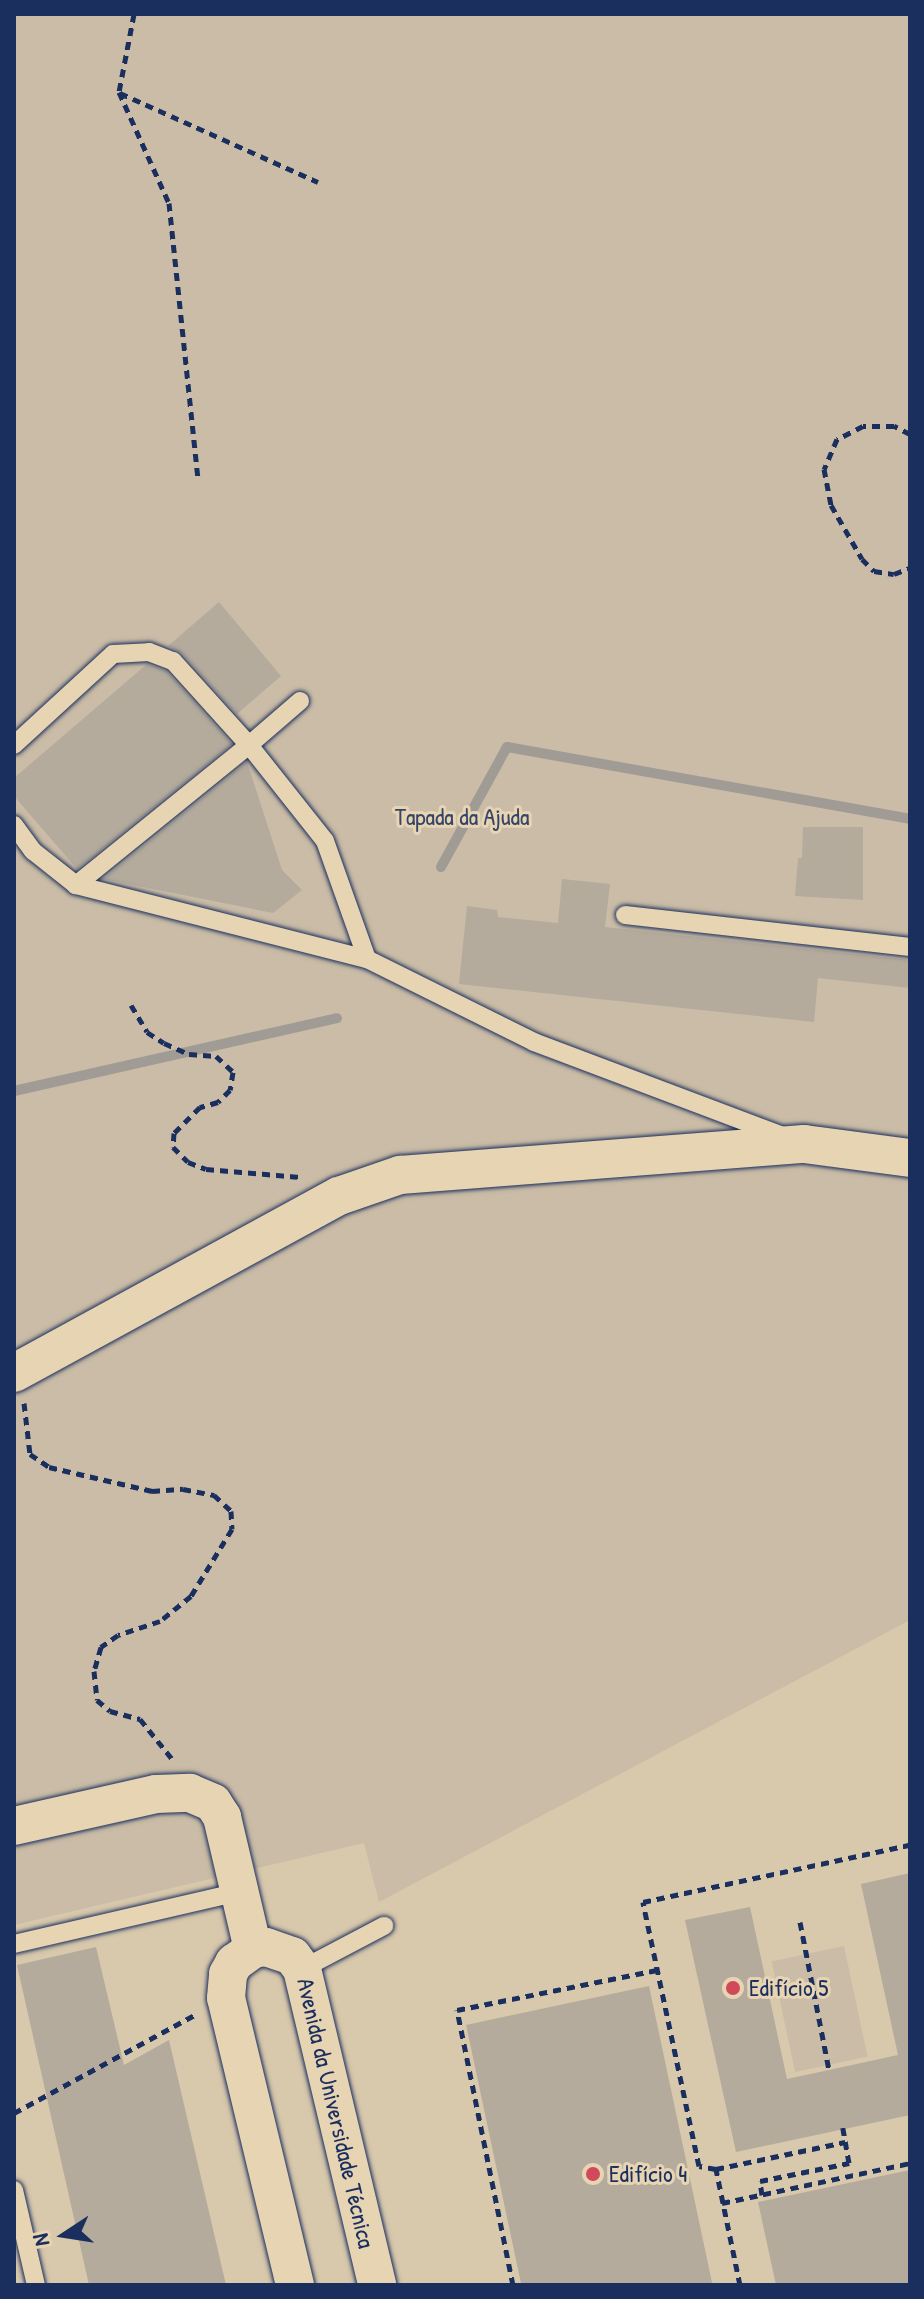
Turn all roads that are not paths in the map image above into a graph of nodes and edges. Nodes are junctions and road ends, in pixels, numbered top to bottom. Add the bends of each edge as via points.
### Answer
1 (300, 701) dead end
2 (14, 745) edge
3 (249, 745) junction
4 (14, 825) edge
5 (76, 885) junction
6 (625, 915) dead end
7 (910, 947) edge
8 (367, 959) junction
9 (804, 1144) junction
10 (910, 1158) edge
11 (23, 1368) edge
12 (14, 1826) edge
13 (240, 1892) junction
14 (384, 1926) dead end
15 (14, 1944) edge
16 (253, 1949) junction
17 (302, 1969) junction
18 (14, 2190) edge
19 (36, 2285) edge
20 (295, 2285) edge
21 (377, 2285) edge

1 - 3 lane
2 - 3 lane via 113,654 149,652 173,661
3 - 5 lane
3 - 8 lane via 325,841
4 - 5 lane via 33,851
5 - 8 lane
6 - 7 lane
8 - 9 lane via 534,1042
9 - 10 street
9 - 11 street via 400,1175 339,1196
12 - 13 street via 156,1794 190,1793 213,1803 222,1817
13 - 15 lane
13 - 16 street
14 - 17 lane
16 - 17 street, Avenida da Universidade Técnica via 279,1949
16 - 20 street via 228,1974 226,1998
17 - 21 street, Avenida da Universidade Técnica
18 - 19 lane

